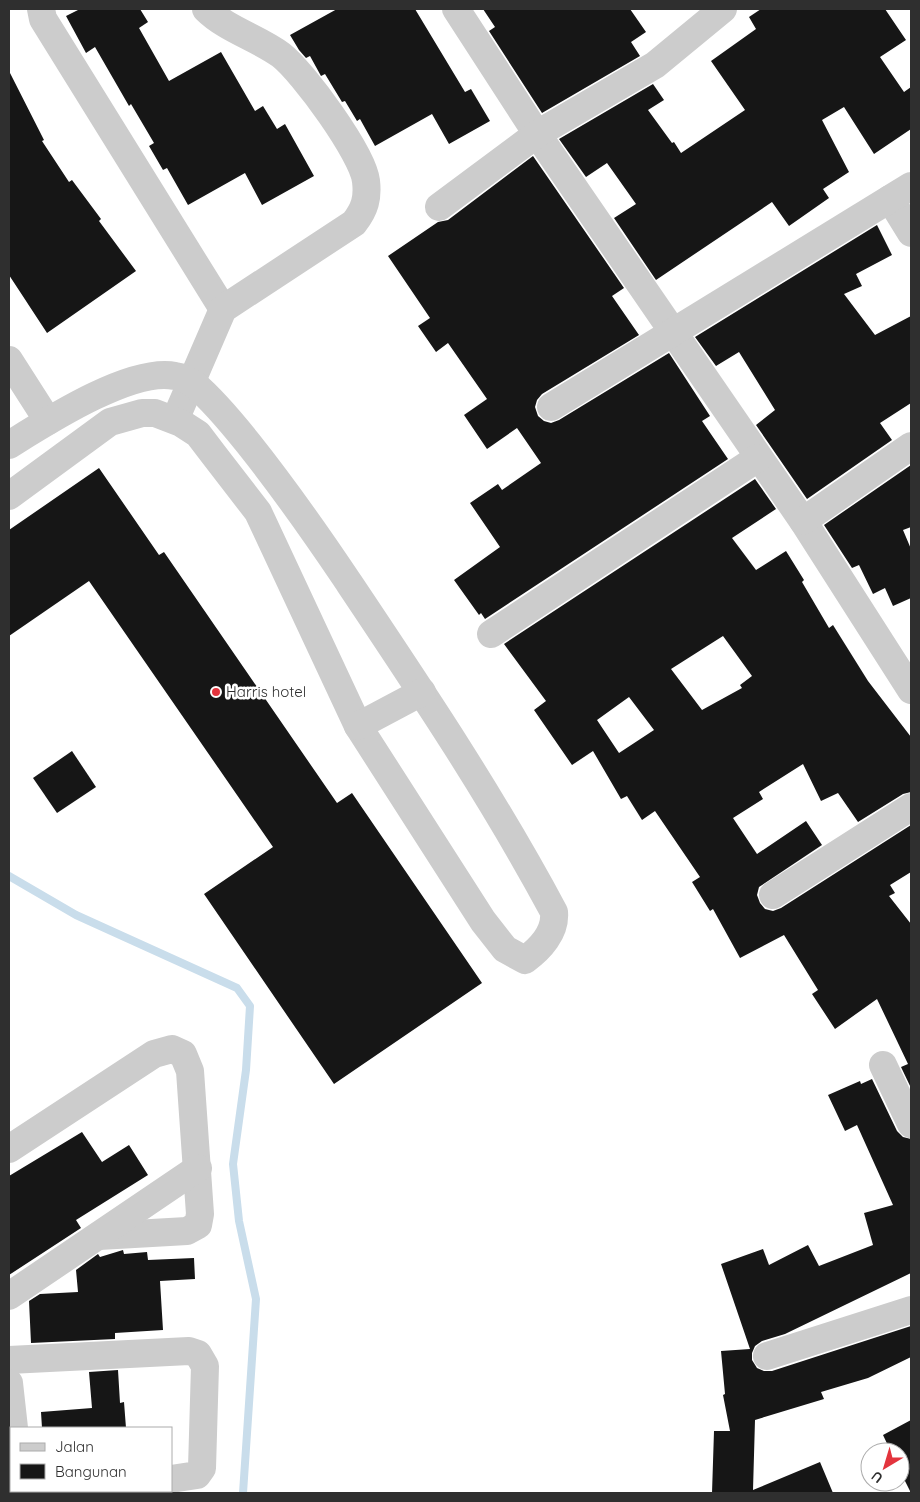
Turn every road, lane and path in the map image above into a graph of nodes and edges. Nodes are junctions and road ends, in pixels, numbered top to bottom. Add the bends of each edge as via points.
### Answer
1 (41, 9) edge
2 (206, 9) edge
3 (456, 9) edge
4 (723, 9) edge
5 (537, 134) junction
6 (901, 192) edge
7 (439, 207) dead end
8 (911, 233) edge
9 (223, 309) junction
10 (673, 332) junction
11 (9, 360) edge
12 (192, 382) junction
13 (551, 407) dead end
14 (175, 420) junction
15 (48, 421) junction
16 (9, 445) edge
17 (911, 446) edge
18 (758, 458) junction
19 (9, 496) edge
20 (803, 521) junction
21 (492, 634) dead end
22 (911, 690) edge
23 (422, 692) junction
24 (358, 726) junction
25 (911, 807) edge
26 (773, 895) dead end
27 (883, 1065) dead end
28 (911, 1124) edge
29 (9, 1149) edge
30 (198, 1168) junction
31 (99, 1236) junction
32 (9, 1296) edge
33 (911, 1310) edge
34 (767, 1356) dead end
35 (9, 1360) edge
36 (9, 1383) edge
37 (14, 1427) edge
38 (172, 1479) edge

1 - 9 street via 43,19
2 - 9 street via 296,68 360,164 366,178 367,195 366,205 354,223
3 - 5 street
4 - 5 street via 656,65
5 - 7 street
5 - 10 street
6 - 8 street
6 - 10 street
9 - 12 street
10 - 13 street
10 - 18 street
11 - 15 street
12 - 14 street
12 - 15 street via 174,376 142,378
12 - 23 street via 238,430 287,492
14 - 19 street via 155,413 142,413 110,422
14 - 24 street via 198,434 258,512
15 - 16 street
17 - 20 street
18 - 20 street
18 - 21 street
20 - 22 street
23 - 24 street
23 - 24 street via 554,912 551,932 534,954 525,960 505,949 483,921
25 - 26 street
27 - 28 street
29 - 30 street via 154,1054 172,1049 183,1054 190,1071
30 - 31 street
30 - 31 street via 200,1218 195,1228
31 - 32 street
33 - 34 street
35 - 38 street via 189,1351 198,1354 205,1366 202,1468 197,1475
36 - 37 street

